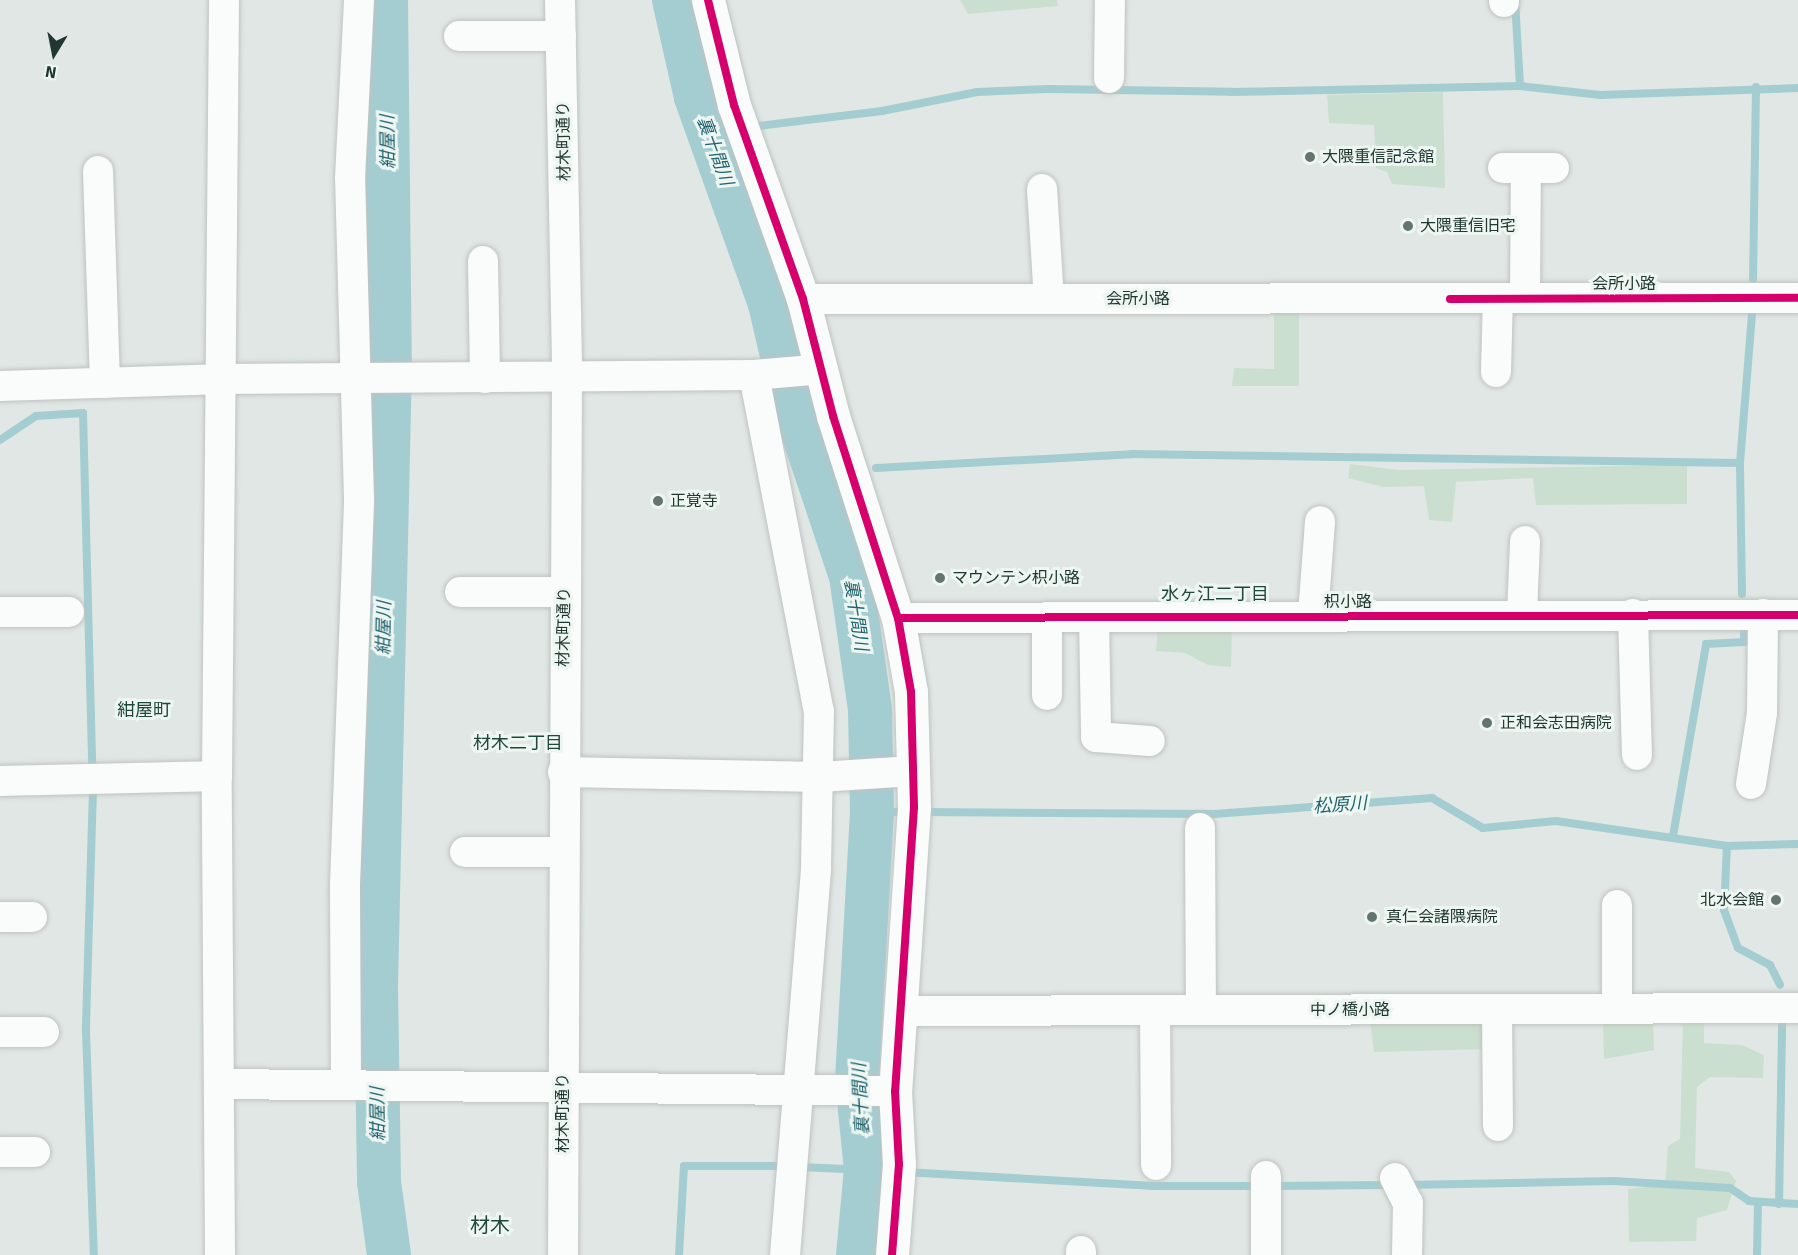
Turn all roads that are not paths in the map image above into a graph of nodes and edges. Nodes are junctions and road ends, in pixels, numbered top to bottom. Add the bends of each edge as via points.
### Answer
1 (224, 0) edge
2 (359, 0) edge
3 (560, 0) edge
4 (708, 0) edge
5 (1110, 0) edge
6 (459, 36) dead end
7 (561, 36) junction
8 (1109, 78) dead end
9 (1528, 168) dead end
10 (98, 171) dead end
11 (1042, 189) dead end
12 (483, 261) dead end
13 (1511, 298) junction
14 (1798, 298) edge
15 (803, 299) junction
16 (1049, 299) junction
17 (819, 370) junction
18 (1496, 372) dead end
19 (757, 375) junction
20 (567, 376) junction
21 (357, 378) junction
22 (485, 378) junction
23 (218, 379) junction
24 (105, 383) junction
25 (0, 386) edge
26 (1320, 521) dead end
27 (1525, 541) dead end
28 (460, 592) dead end
29 (565, 592) junction
30 (0, 612) edge
31 (69, 612) dead end
32 (1522, 614) junction
33 (1633, 614) junction
34 (1763, 614) junction
35 (1313, 615) junction
36 (1798, 615) edge
37 (1047, 617) junction
38 (1094, 617) junction
39 (898, 618) junction
40 (1047, 695) dead end
41 (1150, 741) dead end
42 (1637, 755) dead end
43 (563, 772) junction
44 (907, 772) junction
45 (217, 776) junction
46 (825, 777) junction
47 (0, 780) edge
48 (1751, 784) dead end
49 (1200, 828) dead end
50 (465, 852) dead end
51 (563, 852) junction
52 (1617, 905) dead end
53 (0, 917) edge
54 (32, 917) dead end
55 (1798, 1008) edge
56 (1497, 1009) junction
57 (1617, 1009) junction
58 (1155, 1010) junction
59 (1201, 1010) junction
60 (902, 1011) junction
61 (0, 1032) edge
62 (44, 1032) dead end
63 (220, 1084) junction
64 (367, 1085) junction
65 (564, 1087) junction
66 (889, 1091) junction
67 (798, 1092) junction
68 (1498, 1126) dead end
69 (0, 1152) edge
70 (35, 1152) dead end
71 (1156, 1165) dead end
72 (1397, 1184) dead end
73 (1266, 1188) dead end
74 (220, 1255) edge
75 (563, 1255) edge
76 (785, 1255) edge
77 (892, 1255) edge
78 (1266, 1255) edge
79 (1407, 1255) edge

1 - 23 street
2 - 21 street via 350,178
3 - 7 street, 材木町通り
4 - 15 street via 744,129
5 - 8 street
6 - 7 street
7 - 20 street, 材木町通り
9 - 13 street
10 - 24 street
11 - 16 street
12 - 22 street
13 - 14 street, 会所小路
13 - 16 street, 会所小路
13 - 18 street
15 - 16 street, 会所小路
15 - 17 street
17 - 19 street
17 - 39 street
19 - 20 street
19 - 46 street via 819,711
20 - 22 street
20 - 29 street, 材木町通り
21 - 22 street
21 - 23 street
21 - 64 street via 359,499 345,884
23 - 24 street
23 - 45 street
24 - 25 street
26 - 35 street
27 - 32 street
28 - 29 street
29 - 43 street, 材木町通り
30 - 31 street
32 - 33 street, 枳小路
32 - 35 street, 枳小路
33 - 34 street, 枳小路
33 - 42 street
34 - 36 street, 枳小路
34 - 48 street via 1762,713
35 - 38 street, 枳小路
37 - 38 street, 枳小路
37 - 39 street, 枳小路
37 - 40 street
38 - 41 street via 1096,737
39 - 44 street via 911,692
43 - 46 street
43 - 51 street, 材木町通り
44 - 46 street
44 - 60 street via 914,812
45 - 47 street
45 - 63 street
46 - 67 street
49 - 59 street
50 - 51 street
51 - 65 street, 材木町通り
52 - 57 street
53 - 54 street
55 - 57 street, 中ノ橋小路
56 - 57 street, 中ノ橋小路
56 - 59 street, 中ノ橋小路
56 - 68 street
58 - 59 street, 中ノ橋小路
58 - 60 street, 中ノ橋小路
58 - 71 street
60 - 66 street
61 - 62 street
63 - 64 street
63 - 74 street
64 - 65 street
65 - 67 street
65 - 75 street, 材木町通り
66 - 67 street via 828,1088
66 - 77 street via 898,1173
67 - 76 street
69 - 70 street
72 - 79 street via 1408,1203
73 - 78 street

